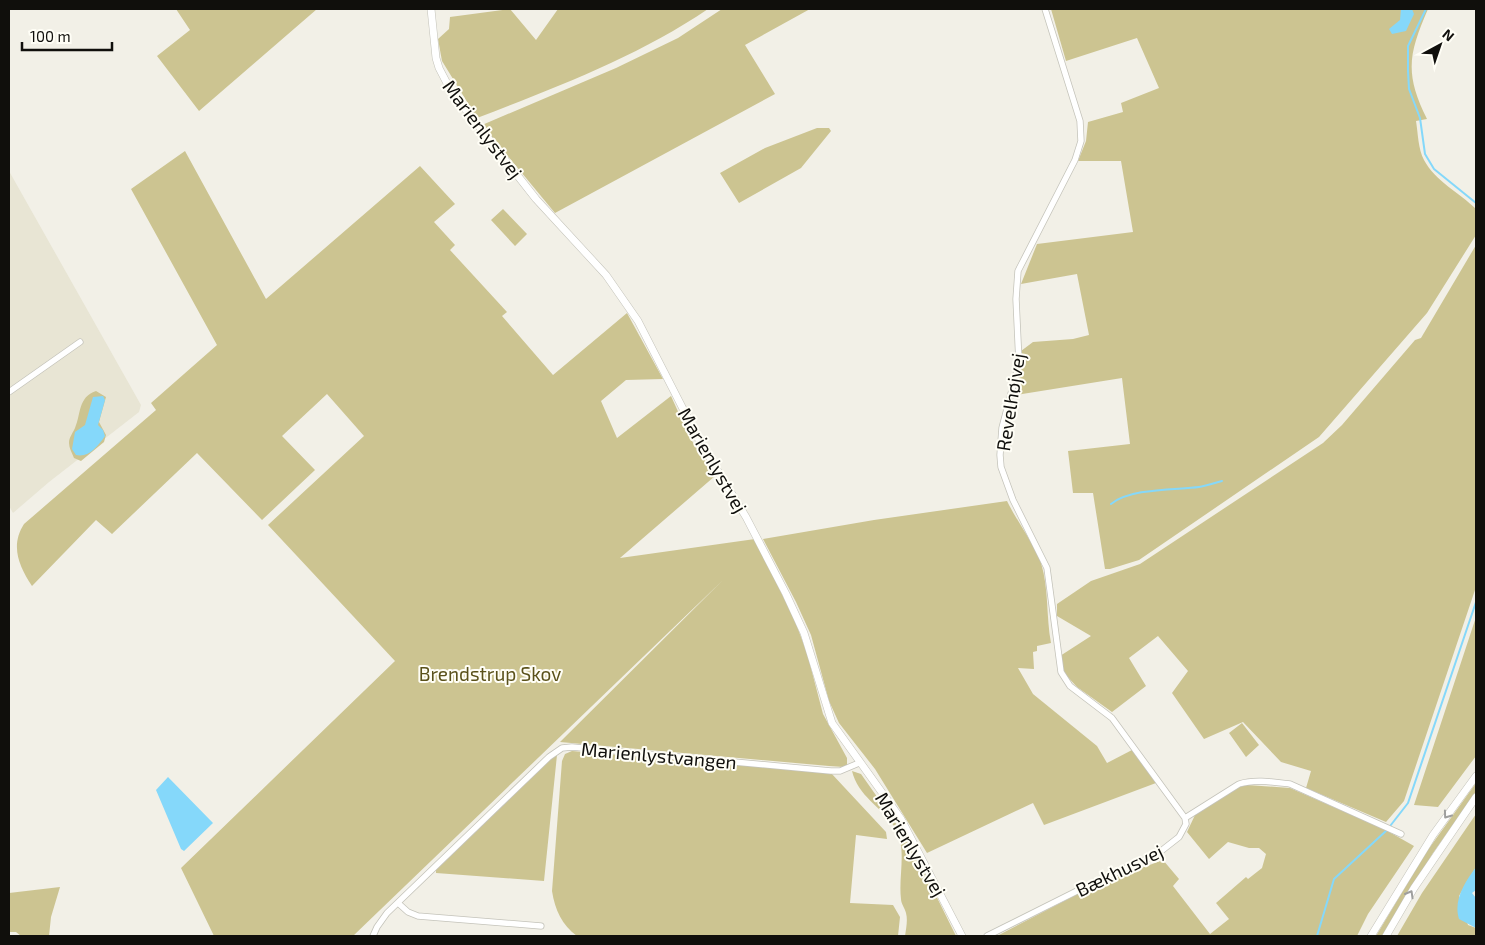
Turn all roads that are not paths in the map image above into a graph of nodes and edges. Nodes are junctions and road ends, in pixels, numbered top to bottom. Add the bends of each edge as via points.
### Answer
1 (431, 9) edge
2 (1045, 9) edge
3 (80, 342) dead end
4 (9, 392) edge
5 (859, 763) junction
6 (1476, 776) edge
7 (1476, 798) edge
8 (1185, 818) junction
9 (1401, 834) dead end
10 (398, 903) junction
11 (541, 926) dead end
12 (373, 936) edge
13 (962, 936) edge
14 (987, 936) edge
15 (1371, 936) edge
16 (1386, 936) edge

1 - 5 street, Marienlystvej via 434,52 445,82 536,199 606,275 638,321 700,442 746,517 786,594 804,633 832,724
2 - 8 street, Revelhøjvej via 1080,121 1081,141 1064,183 1018,272 1019,363 1002,428 1001,467 1013,500 1047,568 1061,672 1070,686 1117,724
3 - 4 street
5 - 10 street, Marienlystvangen via 831,771 562,748
5 - 13 street, Marienlystvej via 900,819
6 -> 15 street via 1432,835
16 -> 7 street via 1414,888
8 - 9 street via 1239,784 1275,782 1290,784
8 - 14 street, Bækhusvej via 1186,824 1179,837 1156,855
10 - 11 street via 418,916
10 - 12 street, Marienlystvangen via 381,921

